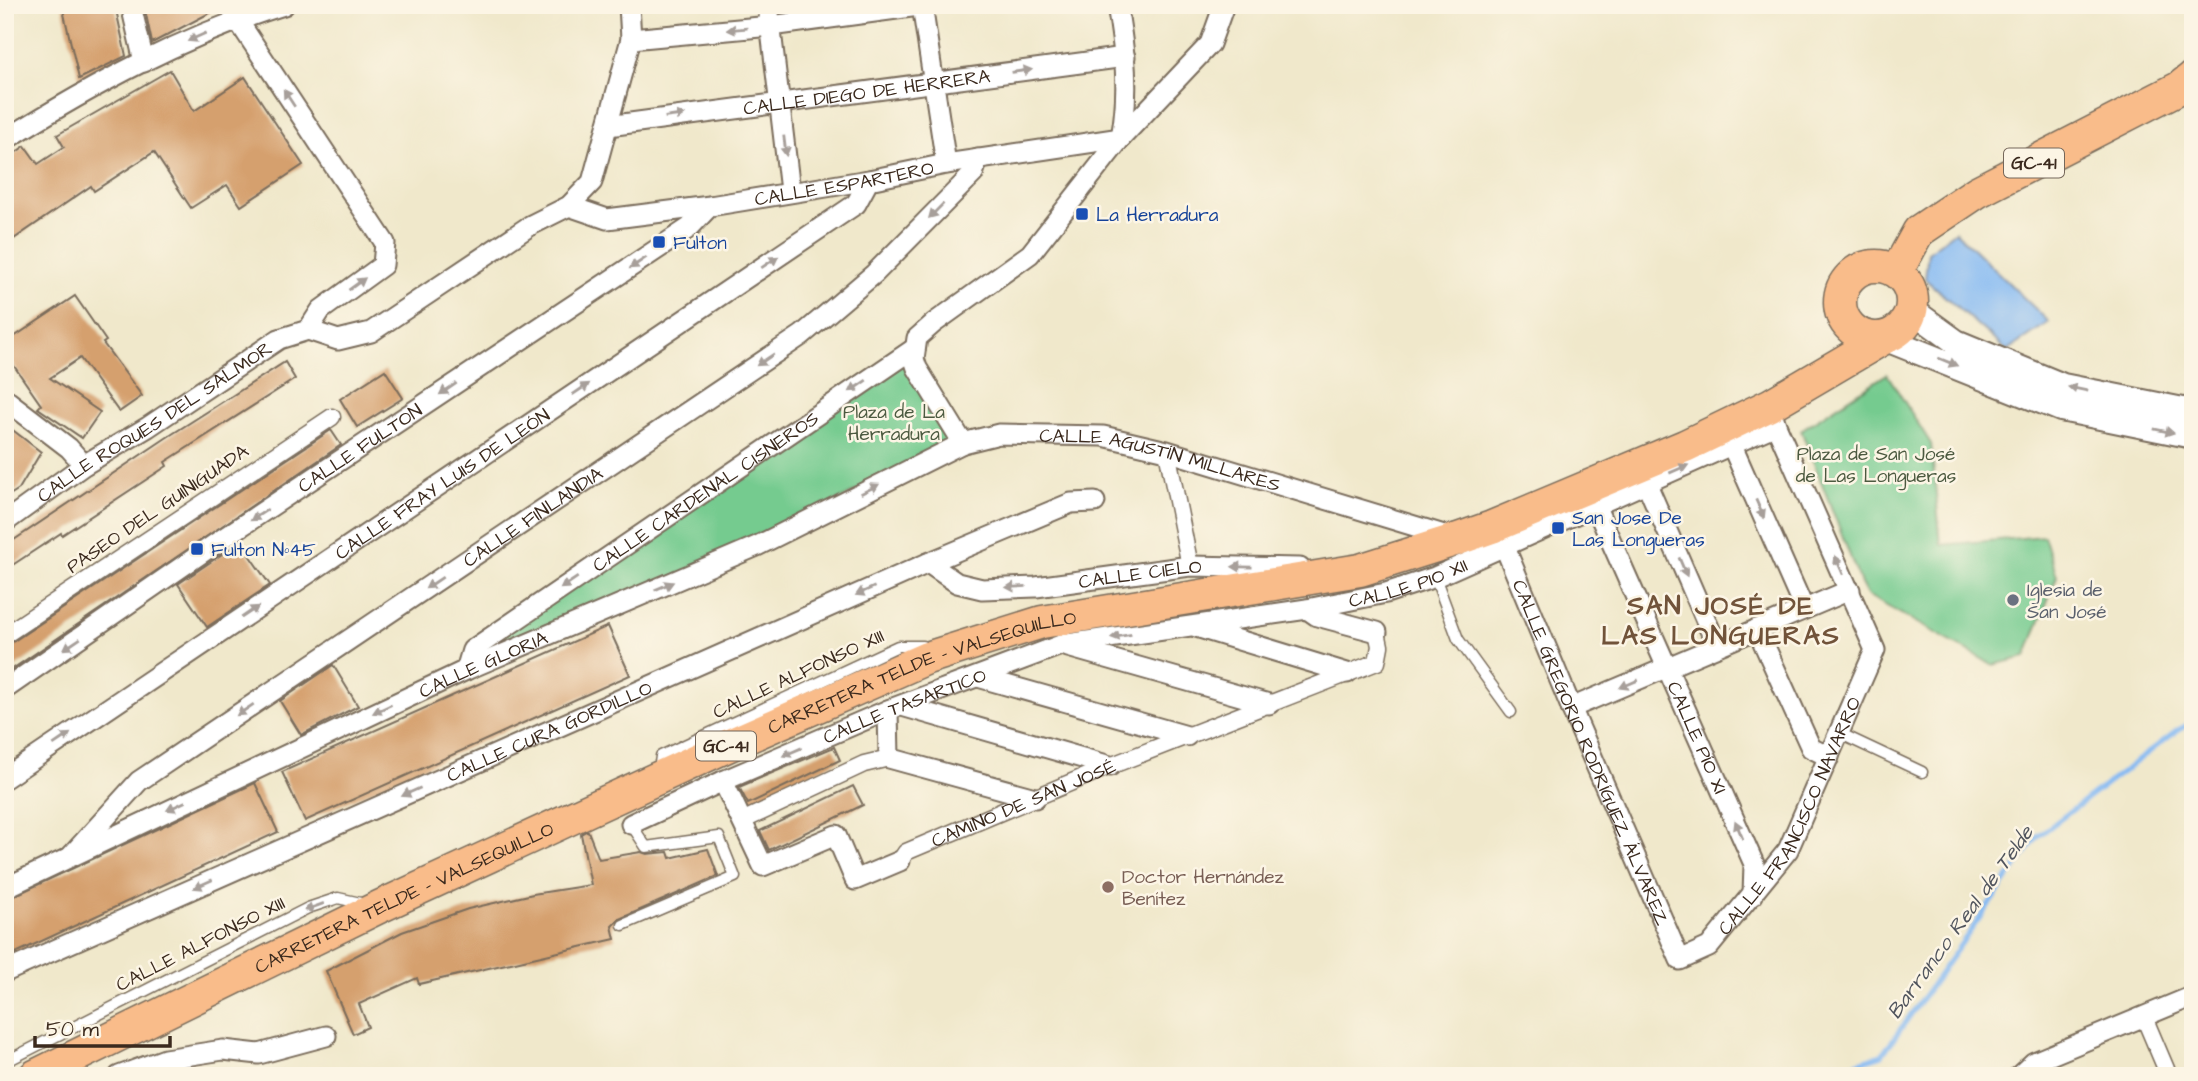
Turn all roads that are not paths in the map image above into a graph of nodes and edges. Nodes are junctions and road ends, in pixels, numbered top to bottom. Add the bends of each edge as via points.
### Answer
1 (131, 5) edge
2 (284, 5) edge
3 (629, 5) edge
4 (768, 5) edge
5 (924, 5) edge
6 (1117, 5) edge
7 (1224, 5) edge
8 (237, 19) junction
9 (771, 26) junction
10 (631, 39) junction
11 (1125, 57) junction
12 (144, 62) junction
13 (2193, 77) edge
14 (934, 83) junction
15 (779, 102) junction
16 (608, 126) junction
17 (1121, 138) junction
18 (5, 139) edge
19 (978, 159) junction
20 (946, 164) junction
21 (869, 180) junction
22 (790, 191) junction
23 (569, 206) junction
24 (710, 206) junction
25 (1897, 271) junction
26 (1912, 310) junction
27 (1846, 323) junction
28 (308, 330) junction
29 (1884, 338) junction
30 (915, 348) junction
31 (5, 399) edge
32 (2193, 412) edge
33 (1773, 415) junction
34 (332, 417) dead end
35 (2193, 436) edge
36 (963, 443) junction
37 (1732, 446) junction
38 (1167, 451) junction
39 (84, 465) junction
40 (1646, 482) junction
41 (1095, 502) dead end
42 (1595, 505) junction
43 (5, 522) edge
44 (1498, 536) junction
45 (1458, 539) junction
46 (928, 563) junction
47 (1190, 566) junction
48 (1360, 570) junction
49 (1435, 577) junction
50 (1850, 590) junction
51 (1307, 609) junction
52 (1804, 609) junction
53 (1188, 625) junction
54 (1757, 629) junction
55 (1377, 632) joint
56 (5, 635) edge
57 (1061, 645) junction
58 (1717, 646) junction
59 (1668, 667) junction
60 (466, 670) junction
61 (1348, 673) junction
62 (978, 677) junction
63 (5, 689) edge
64 (1269, 705) junction
65 (895, 708) junction
66 (1571, 708) junction
67 (1511, 712) dead end
68 (1839, 733) junction
69 (1187, 736) junction
70 (1829, 757) junction
71 (889, 758) junction
72 (1110, 766) junction
73 (1922, 772) dead end
74 (5, 778) edge
75 (723, 781) junction
76 (1035, 798) junction
77 (742, 821) junction
78 (631, 824) joint
79 (72, 855) junction
80 (900, 862) joint
81 (5, 888) edge
82 (1753, 895) junction
83 (379, 907) junction
84 (623, 925) dead end
85 (1681, 960) joint
86 (5, 972) edge
87 (2190, 995) edge
88 (2144, 1017) junction
89 (326, 1036) dead end
90 (5, 1062) edge
91 (52, 1073) edge
92 (118, 1076) edge
93 (2019, 1076) edge
94 (2169, 1076) edge

1 - 12 street
2 - 8 street
3 - 10 street
4 - 9 street
5 - 9 street
5 - 14 street
6 - 11 street
7 - 17 street, CALLE CARDENAL CISNEROS via 1210,44
8 -> 12 street
28 -> 8 street via 321,310 383,265 385,243
9 -> 10 street
9 - 15 street
10 - 16 street
14 -> 11 street, CALLE DIEGO DE HERRERA
11 - 17 street via 1127,106
12 - 18 street
13 - 25 main road, GC-41 via 1977,192 1919,231
14 - 15 street, CALLE DIEGO DE HERRERA
14 - 20 street
16 -> 15 street, CALLE DIEGO DE HERRERA
15 -> 22 street
16 - 23 street via 592,182
17 - 19 street, CALLE ESPARTERO
17 - 30 street, CALLE CARDENAL CISNEROS via 1030,254 934,323 917,338
19 - 20 street, CALLE ESPARTERO
19 -> 79 street, CALLE FINLANDIA via 973,174 883,264 802,335 139,781
20 - 21 street, CALLE ESPARTERO
21 - 22 street, CALLE ESPARTERO
74 -> 21 street, CALLE FRAY LUIS DE LEÓN via 856,204
22 - 24 street, CALLE ESPARTERO
23 - 24 street, CALLE ESPARTERO via 607,219
23 - 28 street via 531,225 371,332 338,340
24 -> 63 street, CALLE FULTON via 689,228
25 - 26 main road via 1912,292
25 - 27 main road via 1870,266 1848,278 1839,299
26 - 29 main road, GC-41 via 1899,331
32 -> 26 street via 2063,386 1956,342
27 - 29 main road via 1859,334
27 - 33 main road, CARRETERA TELDE - VALSEQUILLO / GC-41 via 1825,356
28 - 39 street, CALLE ROQUES DEL SALMOR via 279,339
29 - 33 main road, CARRETERA TELDE - VALSEQUILLO / GC-41
29 -> 35 street via 2061,409
30 - 36 street via 918,368
30 -> 60 street, CALLE CARDENAL CISNEROS via 472,650
31 - 39 street via 69,447
33 - 37 street, CALLE PIO XII
33 - 44 main road, CARRETERA TELDE - VALSEQUILLO / GC-41 via 1685,446
50 -> 33 street
34 - 56 street, PASEO DEL GUINIGUADA
36 - 38 street, CALLE AGUSTÍN MILLARES via 999,434 1103,436
60 -> 36 street, CALLE GLORIA via 757,546
40 -> 37 street, CALLE PIO XII
37 -> 52 street
38 - 45 street, CALLE AGUSTÍN MILLARES
38 - 47 street
39 - 43 street, CALLE ROQUES DEL SALMOR
40 - 42 street, CALLE PIO XII
40 -> 58 street
41 - 46 street, CALLE CURA GORDILLO via 1071,503
42 - 44 street, CALLE PIO XII
42 - 59 street, CALLE PÍO XI
44 - 45 main road, CARRETERA TELDE - VALSEQUILLO / GC-41
44 - 49 street, CALLE PIO XII
44 - 66 street, CALLE GREGORIO RODRÍGUEZ ÁLVAREZ
45 - 48 main road, CARRETERA TELDE - VALSEQUILLO / GC-41
47 -> 46 street, CALLE CIELO via 1036,587 982,589 957,583
46 -> 86 street, CALLE CURA GORDILLO
48 -> 47 street, CALLE CIELO
48 - 83 main road, CARRETERA TELDE - VALSEQUILLO / GC-41 via 1042,622 927,658
49 - 51 street, CALLE PIO XII via 1386,593
49 - 67 lane via 1458,639
50 - 52 street
50 - 68 street, CALLE FRANCISCO NAVARRO via 1875,650
51 - 53 street, CALLE PIO XII
51 - 55 street, CALLE PIO XII via 1317,617
52 - 54 street
53 -> 57 street, CALLE TASARTICO
53 - 61 street
54 - 58 street
54 - 70 street via 1811,748
55 - 61 street, CAMINO DE SAN JOSÉ via 1377,662
57 - 62 street, CALLE TASARTICO
57 - 64 street
58 - 59 street
59 -> 66 street
82 -> 59 street, CALLE PÍO XI via 1754,864
60 -> 79 street, CALLE GLORIA
61 - 64 street, CAMINO DE SAN JOSÉ
62 - 65 street, CALLE TASARTICO
62 - 69 street
64 - 69 street, CAMINO DE SAN JOSÉ
65 - 71 street
65 - 72 street
65 -> 75 street, CALLE TASARTICO
66 - 85 street, CALLE GREGORIO RODRÍGUEZ ÁLVAREZ
68 - 70 street, CALLE FRANCISCO NAVARRO
68 - 73 lane
69 - 72 street, CAMINO DE SAN JOSÉ
70 - 82 street, CALLE FRANCISCO NAVARRO via 1788,850
71 - 76 street
71 - 77 street via 864,764
72 - 76 street, CAMINO DE SAN JOSÉ
75 - 77 street, CAMINO DE SAN JOSÉ
75 - 78 street, CALLE TASARTICO
76 - 80 street, CAMINO DE SAN JOSÉ via 906,852
77 - 80 street, CAMINO DE SAN JOSÉ via 763,866 836,835 855,880
78 - 84 lane via 646,848 719,837 735,877
79 - 81 street, CALLE GLORIA
82 - 85 street, CALLE FRANCISCO NAVARRO via 1709,947
83 -> 90 lane, CALLE ALFONSO XIII via 338,898 308,908
83 - 91 main road, CARRETERA TELDE - VALSEQUILLO / GC-41
87 - 88 street
88 - 93 street via 2034,1062
88 - 94 street
89 - 92 street via 259,1054 223,1050 164,1059

